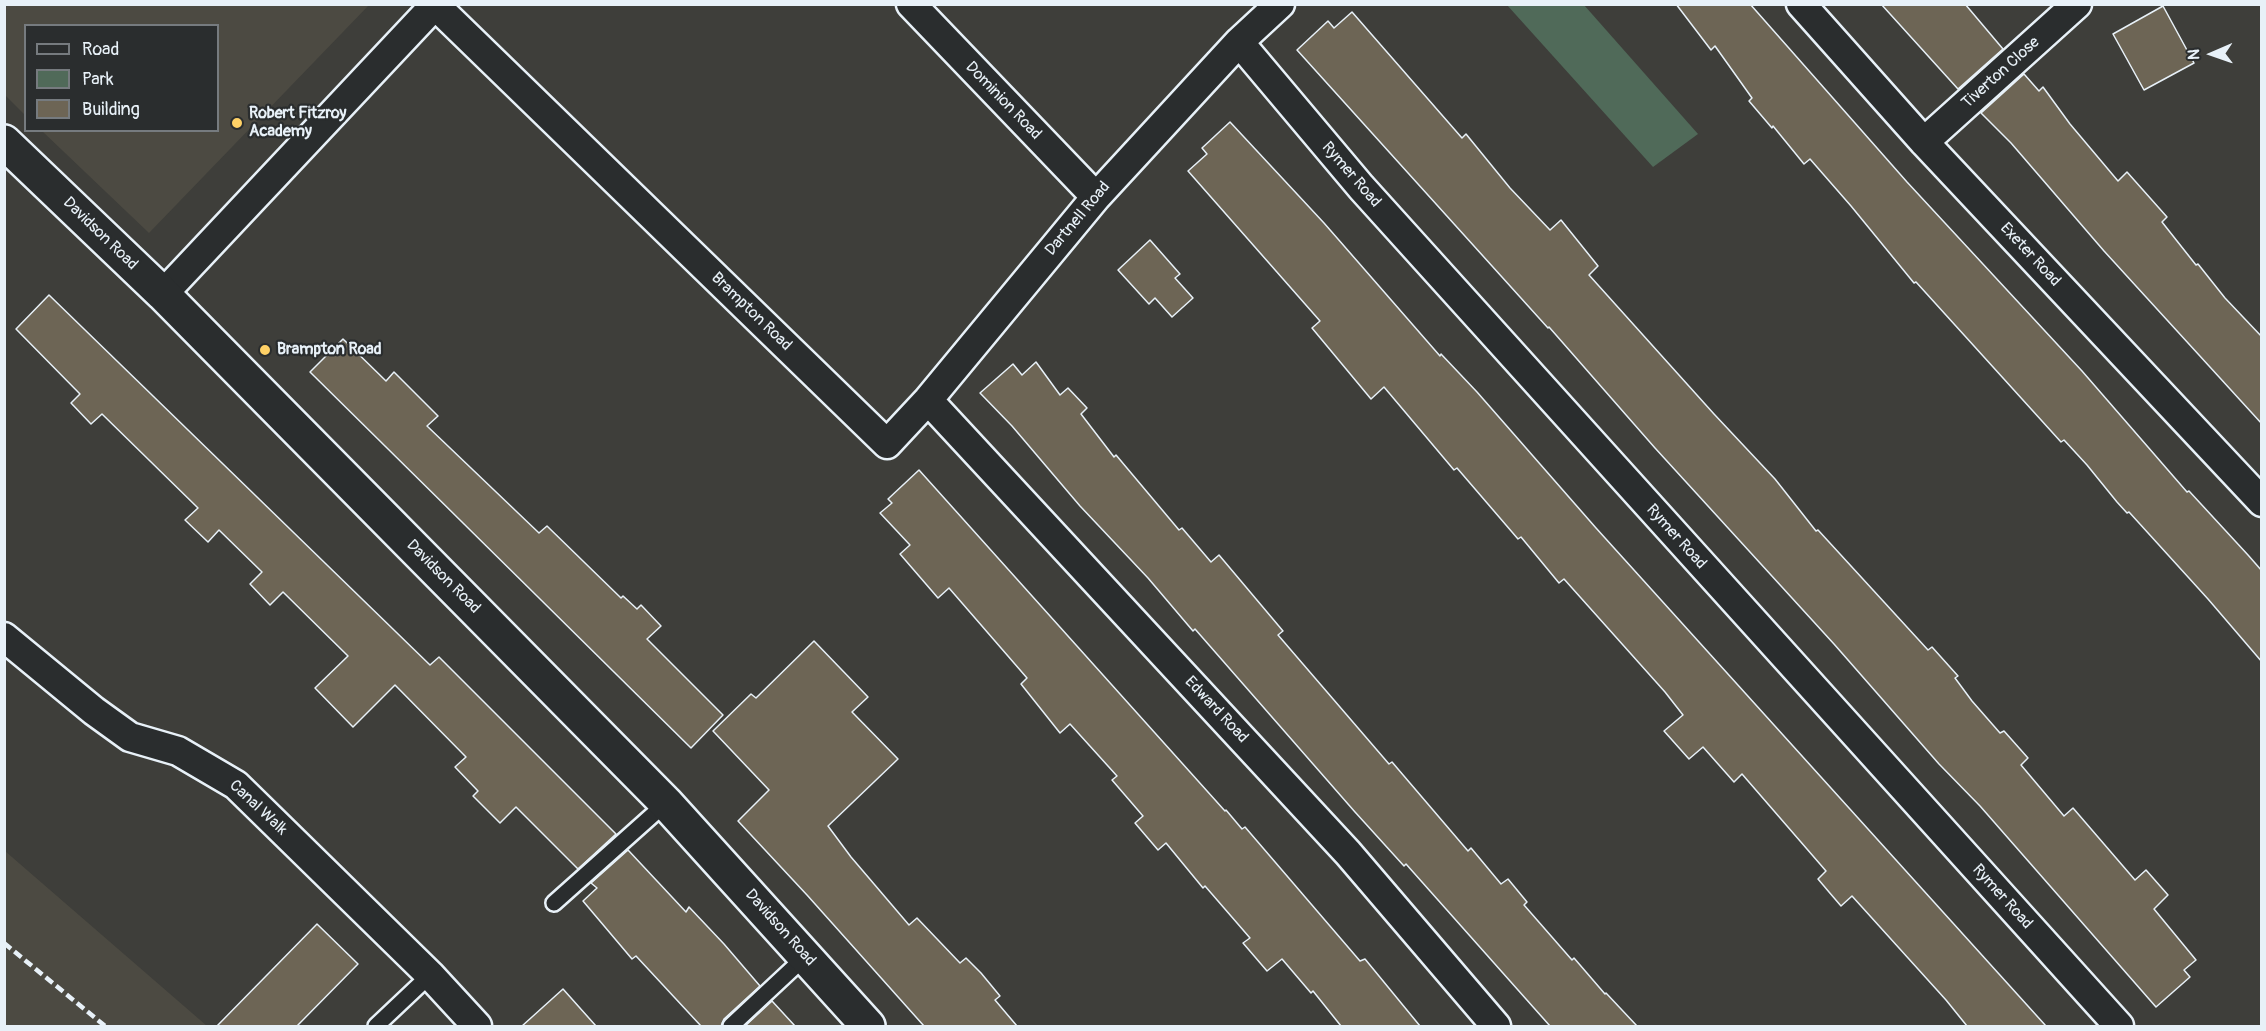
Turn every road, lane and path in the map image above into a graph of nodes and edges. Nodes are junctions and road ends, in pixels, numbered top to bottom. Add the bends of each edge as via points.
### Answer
1 (910, 4) edge
2 (1280, 4) edge
3 (1801, 4) edge
4 (2077, 4) edge
5 (1239, 42) junction
6 (4, 142) edge
7 (1924, 142) junction
8 (1096, 197) junction
9 (163, 294) junction
10 (928, 400) junction
11 (887, 444) joint
12 (2262, 502) edge
13 (4, 637) edge
14 (666, 803) junction
15 (554, 903) dead end
16 (806, 956) junction
17 (430, 975) junction
18 (376, 1026) edge
19 (477, 1026) edge
20 (731, 1026) edge
21 (868, 1026) edge
22 (1496, 1026) edge
23 (2119, 1026) edge

1 - 8 street, Dominion Road
2 - 5 street, Dartnell Road
3 - 7 street, Exeter Road
4 - 7 street, Tiverton Close
5 - 8 street, Dartnell Road
5 - 23 street, Rymer Road via 1361,187
6 - 9 street, Davidson Road
7 - 12 street, Exeter Road
8 - 10 street, Dartnell Road
9 - 11 street, Brampton Road via 435,5
9 - 14 street, Davidson Road
10 - 11 street, Dartnell Road
10 - 22 street, Edward Road via 1348,853
13 - 17 street, Canal Walk via 130,737 178,751 236,785
14 - 15 lane
14 - 16 street, Davidson Road
16 - 20 lane
16 - 21 street, Davidson Road
17 - 18 lane
17 - 19 street, Canal Walk

